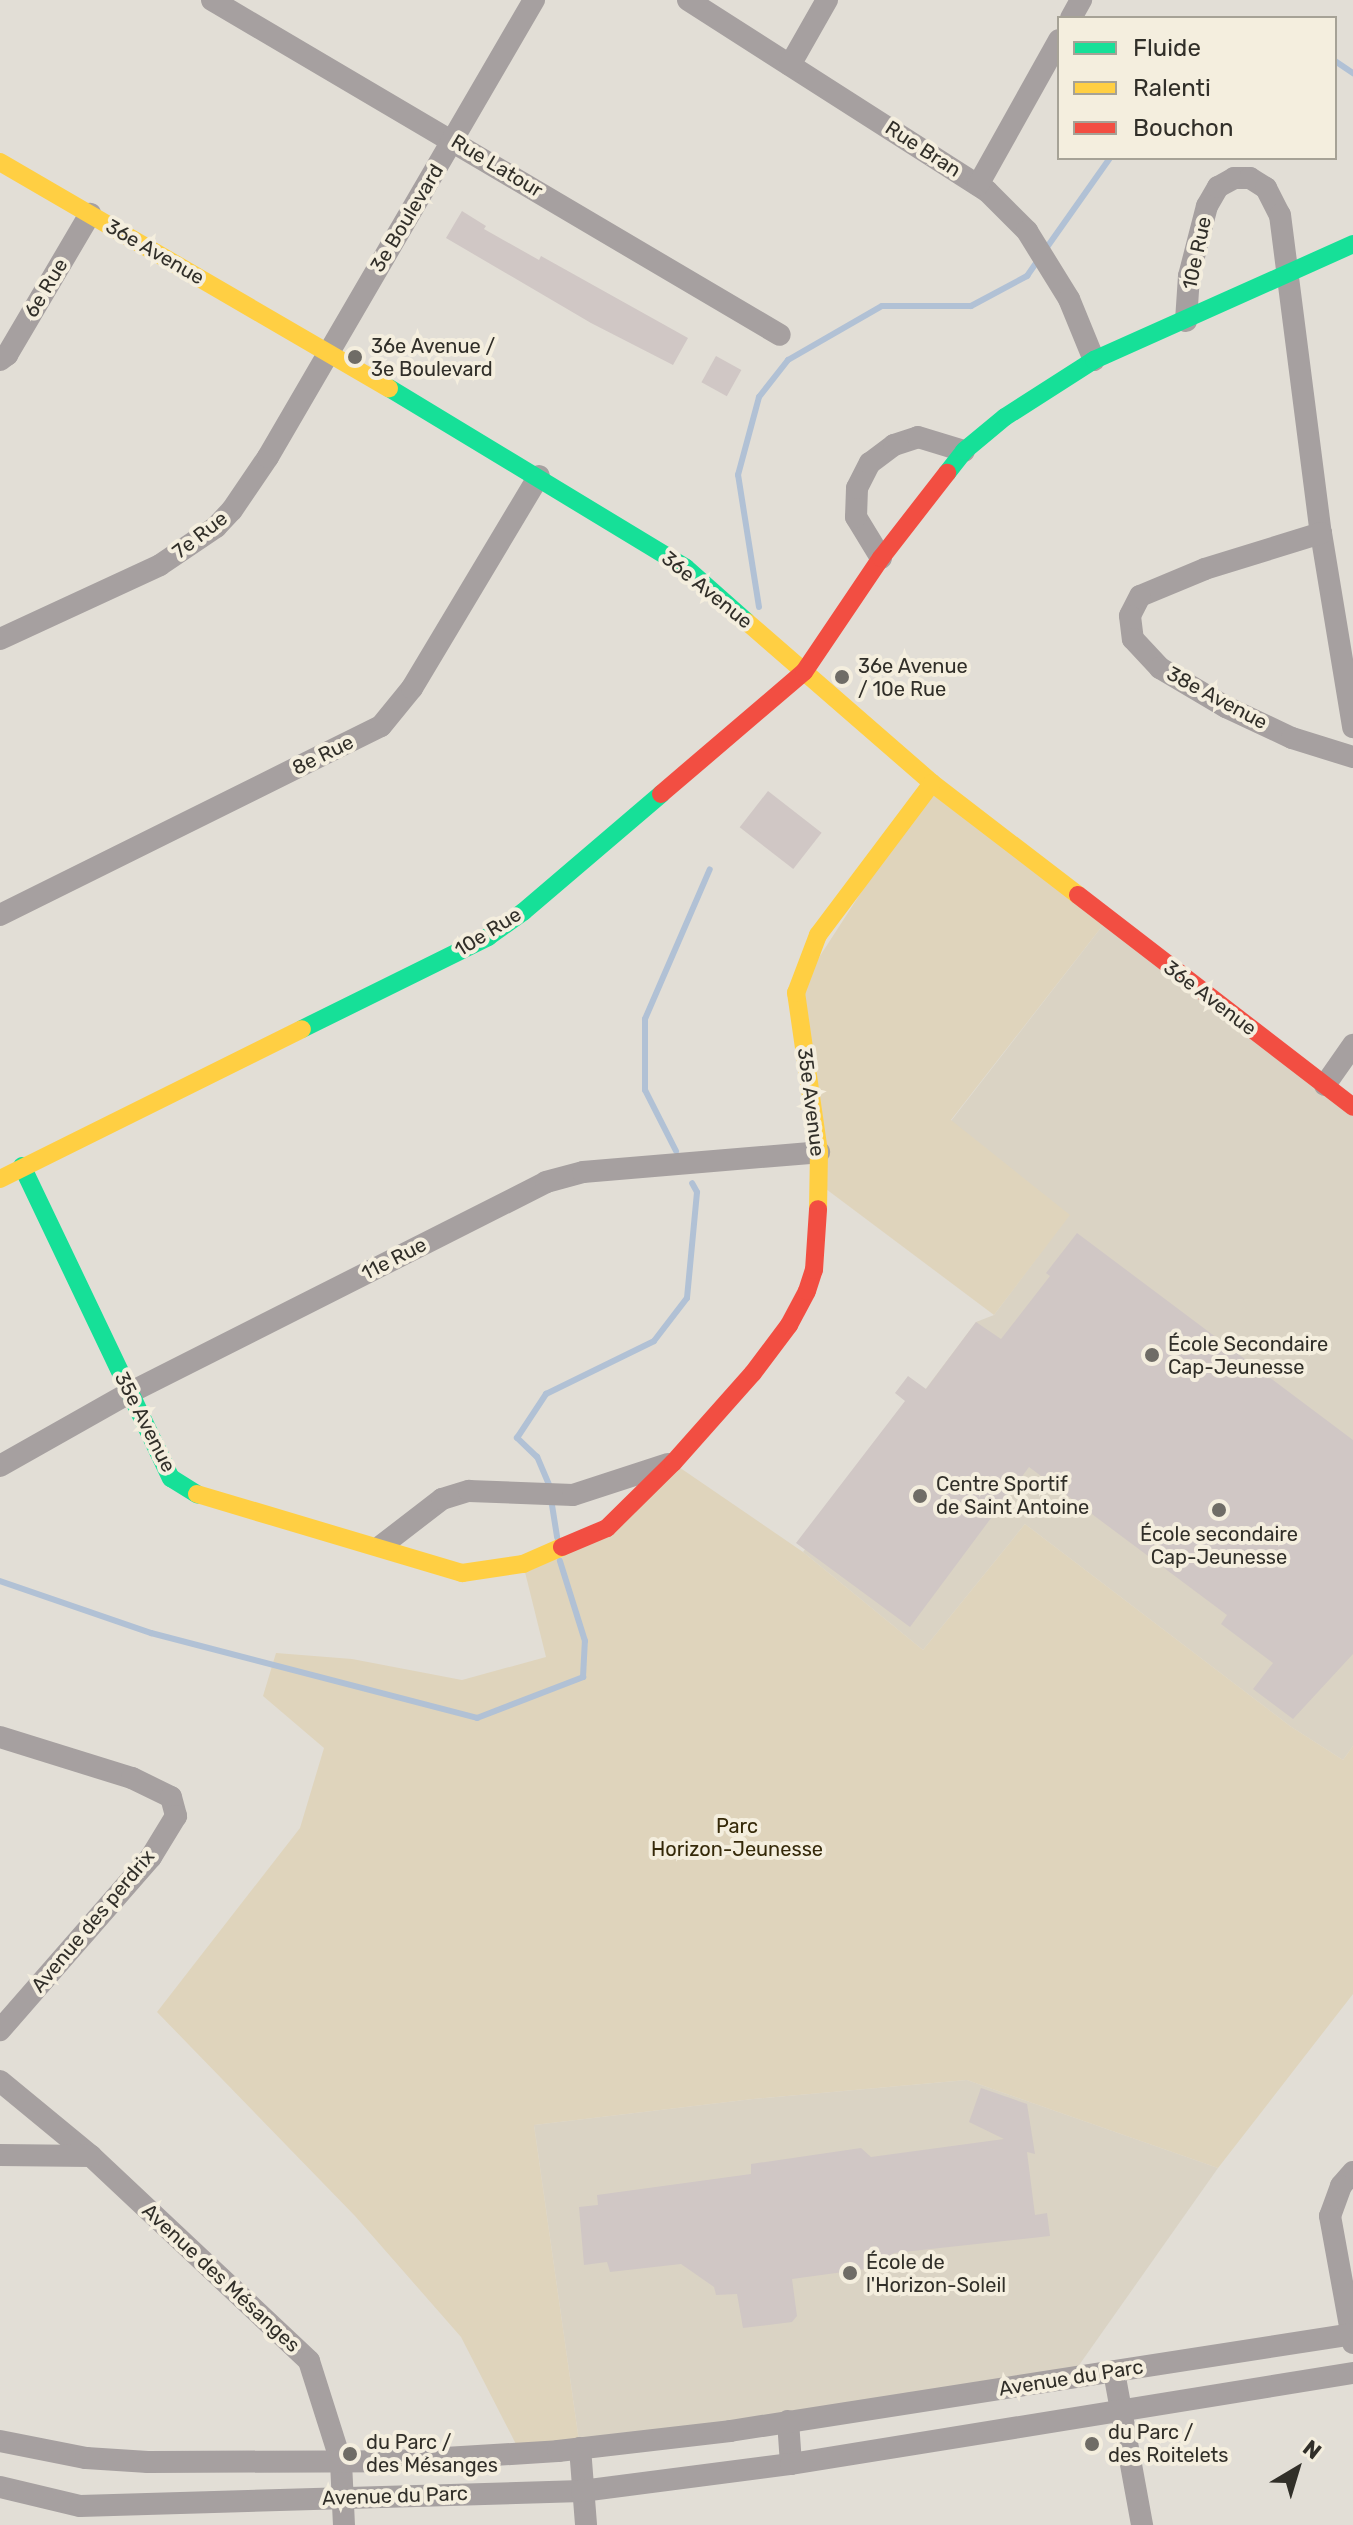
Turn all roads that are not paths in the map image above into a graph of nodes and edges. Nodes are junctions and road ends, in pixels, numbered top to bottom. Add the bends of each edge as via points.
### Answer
1 (212, 0) edge
2 (534, 0) edge
3 (688, 0) edge
4 (827, 0) edge
5 (1057, 44) edge
6 (790, 65) junction
7 (453, 140) junction
8 (0, 162) edge
9 (978, 185) junction
10 (90, 214) junction
11 (1353, 244) edge
12 (1289, 274) junction
13 (1186, 321) junction
14 (780, 335) dead end
15 (328, 352) junction
16 (0, 360) edge
17 (1094, 360) junction
18 (964, 451) junction
19 (539, 476) junction
20 (1321, 533) junction
21 (881, 558) junction
22 (0, 639) edge
23 (804, 672) junction
24 (1353, 727) edge
25 (1353, 757) edge
26 (932, 783) junction
27 (0, 915) edge
28 (1353, 1045) edge
29 (1325, 1085) junction
30 (1353, 1107) edge
31 (819, 1152) junction
32 (22, 1166) junction
33 (0, 1179) edge
34 (129, 1393) junction
35 (673, 1463) junction
36 (0, 1466) edge
37 (381, 1546) junction
38 (0, 1737) edge
39 (0, 2030) edge
40 (0, 2081) edge
41 (0, 2155) edge
42 (91, 2156) junction
43 (1353, 2172) edge
44 (1352, 2337) edge
45 (1114, 2372) junction
46 (1353, 2373) edge
47 (1119, 2411) junction
48 (788, 2421) junction
49 (0, 2441) edge
50 (580, 2448) junction
51 (341, 2462) junction
52 (791, 2464) junction
53 (0, 2487) edge
54 (582, 2491) junction
55 (343, 2498) junction
56 (344, 2525) edge
57 (586, 2525) edge
58 (1142, 2525) edge

1 - 7 street, Rue Latour
2 - 7 street, 3e Boulevard
3 - 6 street, Rue Bran
4 - 6 street
5 - 9 street
6 - 9 street, Rue Bran
7 - 14 street, Rue Latour
7 - 15 street, 3e Boulevard
8 - 10 street, 36e Avenue
9 - 17 street, Rue Bran via 1027,231 1069,299
10 - 15 street, 36e Avenue
10 - 16 street, 6e Rue
11 - 12 street, 10e Rue
12 - 13 street, 10e Rue
12 - 13 street, 10e Rue via 1280,215 1266,188 1250,178 1234,178 1218,187 1207,206 1189,276
12 - 20 street
13 - 17 street, 10e Rue
15 - 19 street, 36e Avenue
15 - 22 street, 7e Rue via 268,457 216,527 160,565
17 - 18 street, 10e Rue via 1005,417
18 - 21 street, 10e Rue
18 - 21 street via 918,437 894,445 870,463 857,488 856,517
19 - 23 street, 36e Avenue via 686,568
19 - 27 street, 8e Rue via 412,688 381,726
20 - 24 street
20 - 25 street, 38e Avenue via 1205,569 1140,596 1130,616 1131,628 1133,639 1160,668 1226,707 1292,738
21 - 23 street, 10e Rue
23 - 26 street, 36e Avenue
23 - 32 street, 10e Rue via 488,937
26 - 29 street, 36e Avenue
26 - 31 street, 35e Avenue via 818,935 796,993
28 - 29 street
29 - 30 street, 36e Avenue
31 - 34 street, 11e Rue via 583,1172 546,1182
31 - 35 street, 35e Avenue via 818,1238 807,1291 753,1373
32 - 33 street, 10e Rue
32 - 34 street, 35e Avenue
34 - 36 street, 11e Rue
34 - 37 street, 35e Avenue via 171,1478 193,1493
35 - 37 street via 573,1495 469,1491 442,1499
35 - 37 street, 35e Avenue via 607,1528 523,1564 462,1573
38 - 39 street, Avenue des perdrix via 132,1778 171,1797 176,1816 151,1857
40 - 42 street, Avenue des Mésanges
41 - 42 street
42 - 51 street, Avenue des Mésanges via 309,2361
43 - 44 street via 1341,2186 1330,2216
44 - 45 street, Avenue du Parc
45 - 47 street
45 - 48 street, Avenue du Parc
46 - 47 street, Avenue du Parc
47 - 52 street, Avenue du Parc
47 - 58 street
48 - 50 street, Avenue du Parc
48 - 52 street
49 - 51 street, Avenue du Parc via 86,2458 148,2462
50 - 51 street, Avenue du Parc
50 - 54 street
51 - 55 street, Avenue des Mésanges
52 - 54 street, Avenue du Parc
53 - 55 street, Avenue du Parc via 80,2506
54 - 55 street, Avenue du Parc
54 - 57 street
55 - 56 street, Avenue des Mésanges

